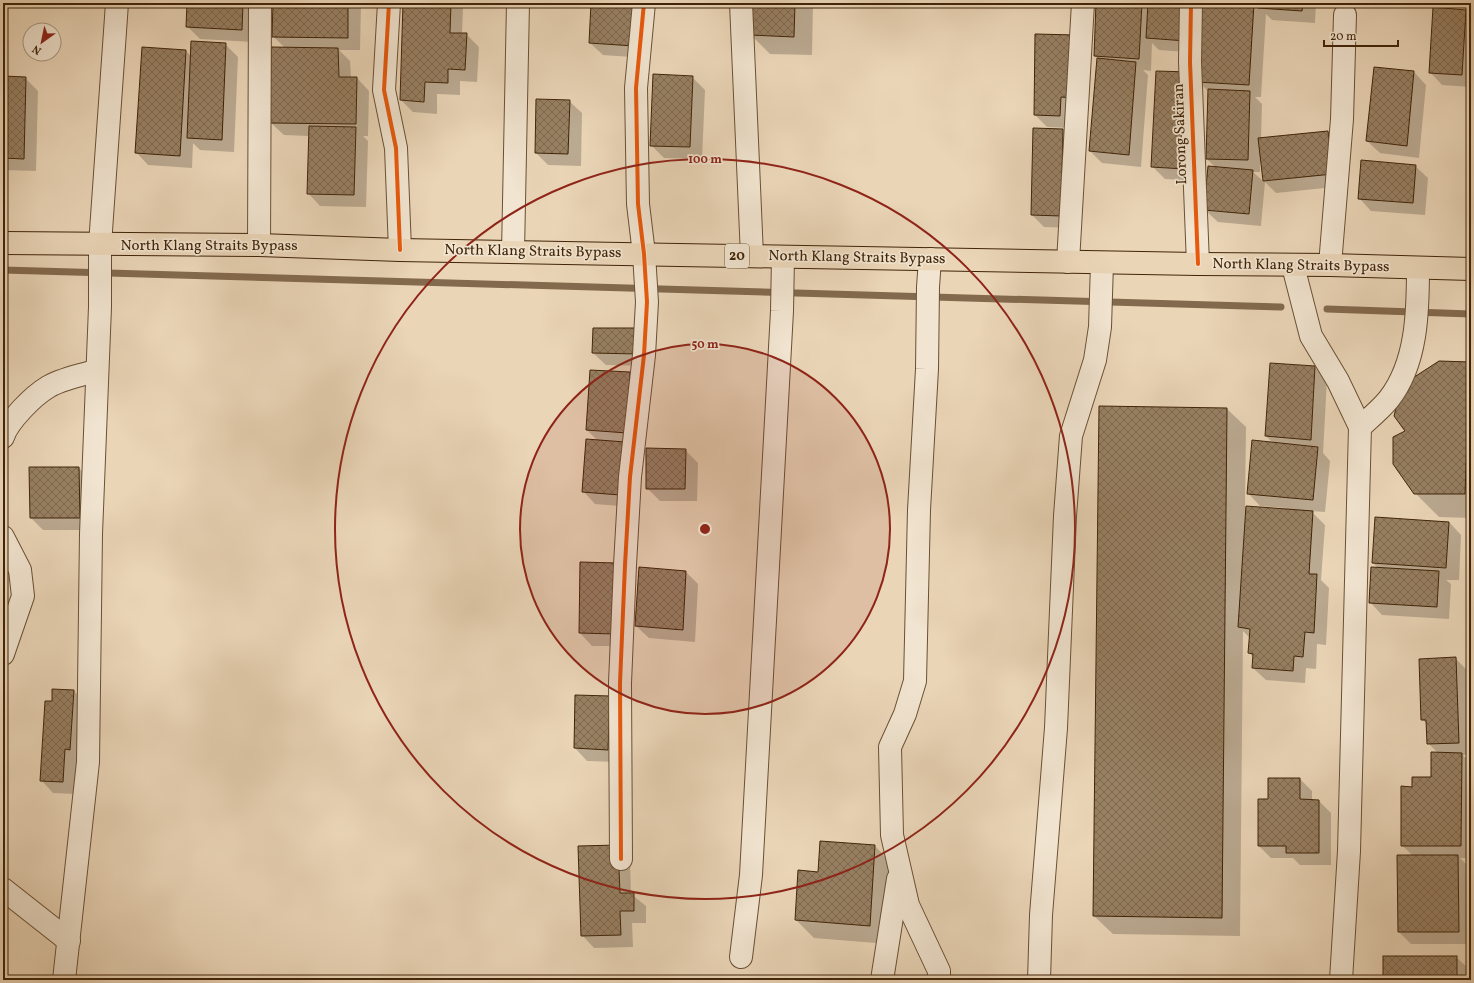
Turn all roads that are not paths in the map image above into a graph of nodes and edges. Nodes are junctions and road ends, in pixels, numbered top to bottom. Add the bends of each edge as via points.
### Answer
1 (117, 3) edge
2 (260, 3) edge
3 (389, 3) edge
4 (518, 3) edge
5 (644, 3) edge
6 (741, 3) edge
7 (1083, 3) edge
8 (1191, 3) edge
9 (1345, 15) dead end
10 (3, 244) edge
11 (259, 245) junction
12 (400, 250) junction
13 (513, 252) junction
14 (101, 253) junction
15 (644, 254) junction
16 (752, 256) junction
17 (783, 257) junction
18 (930, 260) junction
19 (1068, 262) junction
20 (1102, 263) junction
21 (1198, 264) junction
22 (1330, 265) junction
23 (1293, 266) junction
24 (1418, 268) junction
25 (1471, 269) edge
26 (97, 370) junction
27 (1360, 427) junction
28 (3, 437) edge
29 (3, 537) edge
30 (3, 654) edge
31 (621, 859) dead end
32 (900, 868) junction
33 (3, 888) edge
34 (69, 941) junction
35 (741, 957) dead end
36 (64, 980) edge
37 (882, 980) edge
38 (939, 980) edge
39 (1039, 980) edge
40 (1341, 980) edge

1 - 14 street
2 - 11 street
3 - 12 street via 384,90 396,148
4 - 13 street
5 - 15 street via 636,88 638,204
6 - 16 street
7 - 19 street
8 - 21 street, Lorong Sakiran via 1190,62
9 - 22 street via 1342,119
10 - 14 highway, North Klang Straits Bypass / 20
11 - 12 highway, North Klang Straits Bypass / 20
11 - 14 highway, North Klang Straits Bypass / 20
12 - 13 highway, North Klang Straits Bypass / 20
13 - 15 highway, North Klang Straits Bypass / 20
14 - 26 street
15 - 16 highway, North Klang Straits Bypass / 20
15 - 31 street via 644,355 630,477 620,683
16 - 17 highway, North Klang Straits Bypass / 20
17 - 18 highway, North Klang Straits Bypass / 20
17 - 35 street via 751,875
18 - 19 highway, North Klang Straits Bypass / 20
18 - 32 street via 919,510 915,681 905,714 890,747 892,835
19 - 20 highway, North Klang Straits Bypass / 20
20 - 21 highway, North Klang Straits Bypass / 20
20 - 39 street via 1100,327 1095,360 1071,436 1056,728 1041,915
21 - 23 highway, North Klang Straits Bypass / 20
22 - 23 highway, North Klang Straits Bypass / 20
22 - 24 highway, North Klang Straits Bypass / 20
23 - 27 street via 1311,336 1338,381
24 - 25 highway, North Klang Straits Bypass / 20
24 - 27 street via 1417,307 1409,365 1389,399
26 - 28 street via 48,386 22,410
26 - 34 street via 91,534 88,762
27 - 40 street via 1349,851
29 - 30 street via 20,570 23,596
32 - 37 street
32 - 38 street via 908,905 939,971
33 - 34 street
34 - 36 street

